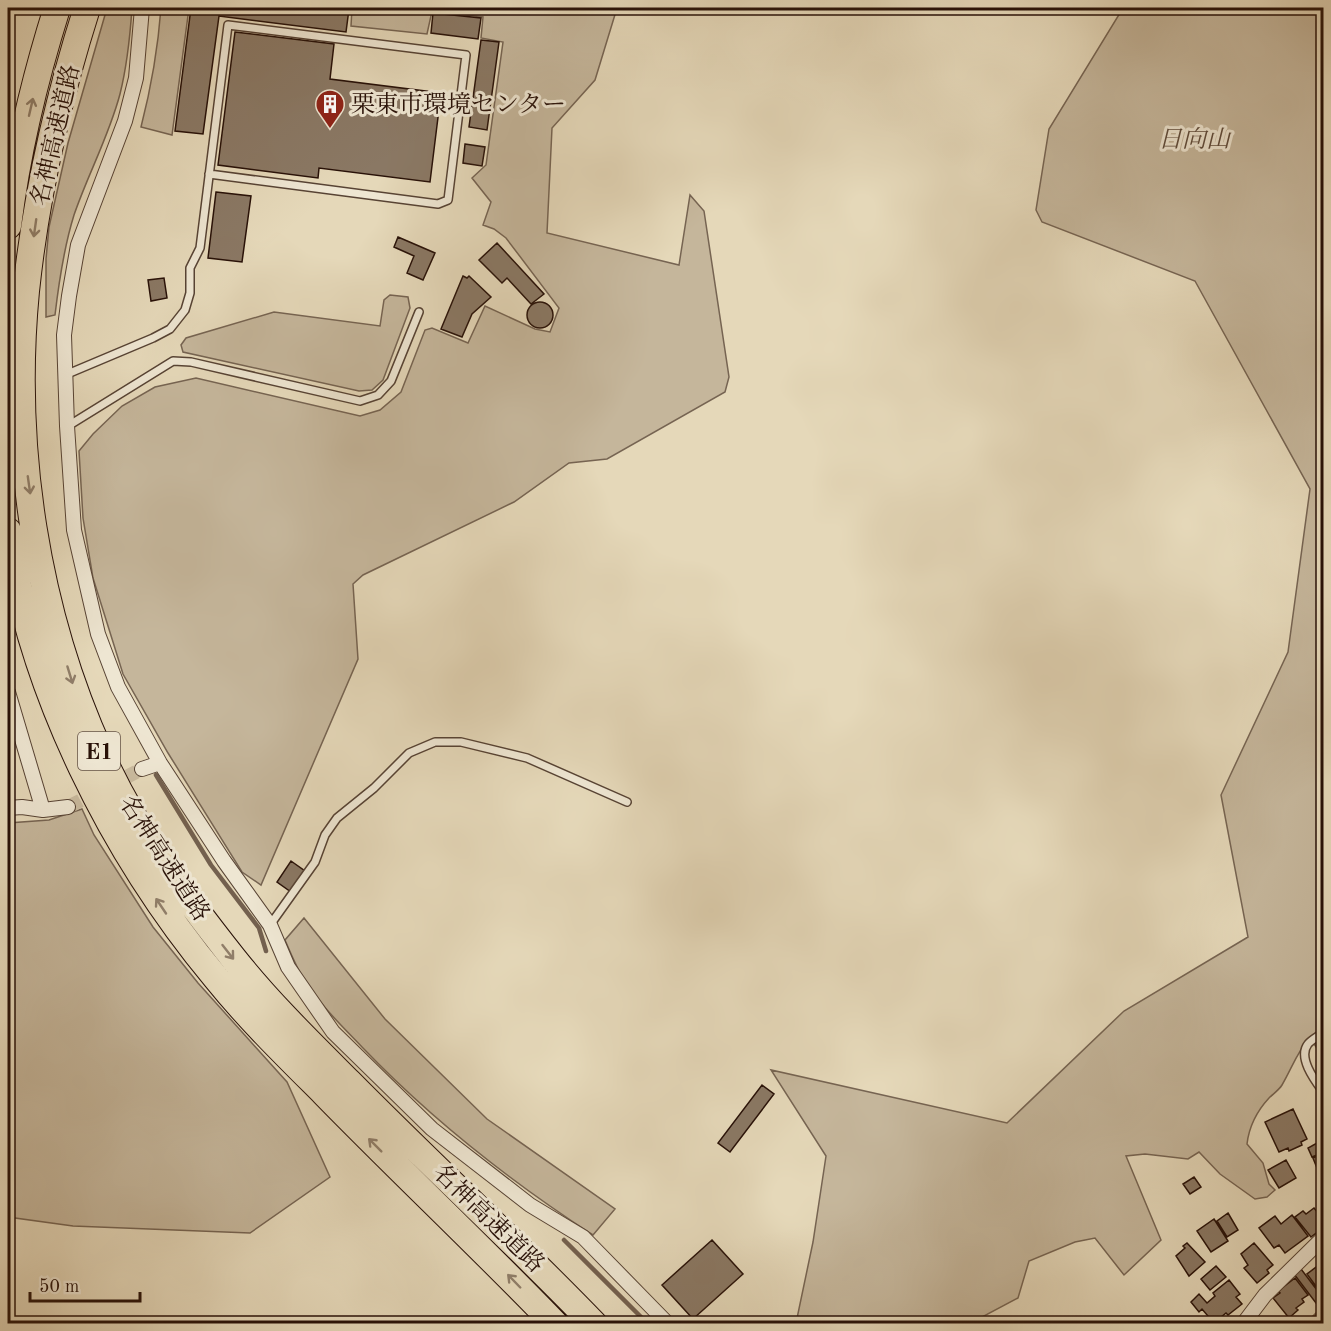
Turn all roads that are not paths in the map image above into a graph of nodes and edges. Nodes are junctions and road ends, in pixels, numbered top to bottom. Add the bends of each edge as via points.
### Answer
1 (57, 8) edge
2 (87, 8) edge
3 (142, 8) edge
4 (209, 174) junction
5 (8, 226) edge
6 (419, 312) dead end
7 (65, 375) junction
8 (67, 426) junction
9 (8, 531) edge
10 (8, 692) edge
11 (160, 763) junction
12 (142, 769) tunnel mouth
13 (627, 802) dead end
14 (68, 807) tunnel mouth
15 (8, 808) edge
16 (43, 810) junction
17 (270, 925) junction
18 (1323, 1032) edge
19 (1323, 1093) edge
20 (1323, 1237) edge
21 (555, 1323) edge
22 (594, 1323) edge
23 (668, 1323) edge
24 (1243, 1323) edge

5 -> 1 highway, 名神高速道路 via 30,107
2 -> 22 highway, 名神高速道路 / E1 via 37,208 26,293 22,379 26,465 37,544 75,690 102,757 138,823 183,893 236,962 342,1075
3 - 7 street via 136,78 125,121 78,246 64,335
4 - 4 lane via 228,25 466,55 448,200 438,204
4 - 7 lane via 200,248 190,268 185,310 170,329
6 - 8 lane via 391,381 378,395 360,401 172,361
7 - 8 street
8 - 11 street via 74,530 98,634 118,687
21 -> 9 highway, 名神高速道路 / E1 via 264,1032 163,909 117,836 77,759 28,624
10 - 16 street
11 - 12 street
11 - 17 street
13 - 17 lane via 527,758 461,742 435,742 409,753 337,818 325,835 315,862
14 - 16 street
15 - 16 street
17 - 23 street via 288,967 333,1032 432,1129 531,1205 583,1237
18 - 19 lane via 1307,1045 1305,1055
20 - 24 street

